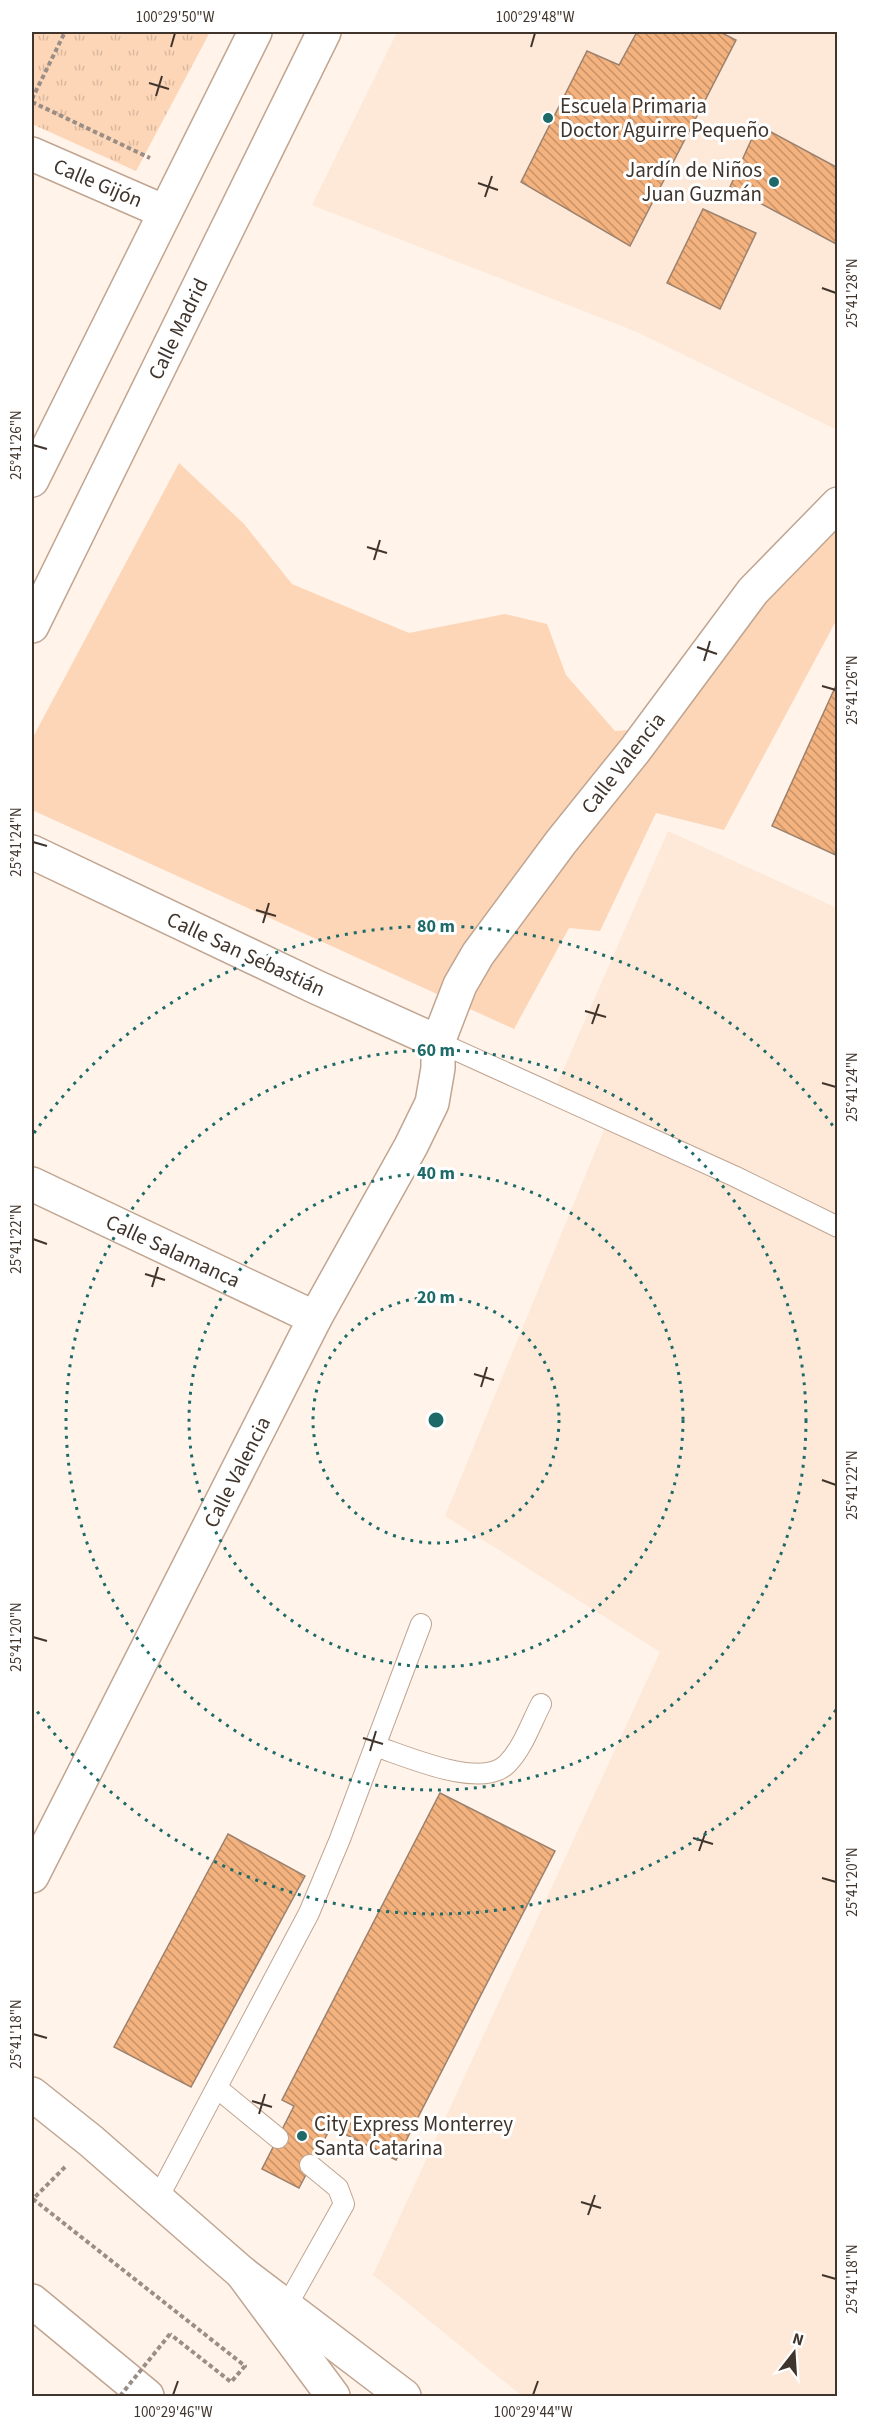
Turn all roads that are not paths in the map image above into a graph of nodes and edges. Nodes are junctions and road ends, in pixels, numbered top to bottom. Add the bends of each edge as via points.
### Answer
1 (255, 32) edge
2 (324, 32) edge
3 (32, 154) edge
4 (165, 212) junction
5 (32, 480) edge
6 (837, 504) edge
7 (32, 626) edge
8 (32, 852) edge
9 (438, 1055) junction
10 (32, 1184) edge
11 (837, 1227) edge
12 (315, 1318) junction
13 (421, 1624) dead end
14 (541, 1704) dead end
15 (375, 1746) junction
16 (32, 1876) edge
17 (217, 2088) junction
18 (32, 2094) edge
19 (278, 2138) dead end
20 (310, 2165) dead end
21 (158, 2198) junction
22 (242, 2272) junction
23 (32, 2301) edge
24 (286, 2307) junction
25 (147, 2397) edge
26 (333, 2397) edge
27 (404, 2397) edge

1 - 4 street
2 - 7 street, Calle Madrid
3 - 4 street, Calle Gijón
4 - 5 street
6 - 9 street, Calle Valencia via 753,591 478,954 460,985
8 - 9 street, Calle San Sebastián via 316,987
9 - 11 lane via 734,1176
9 - 12 street, Calle Valencia via 432,1103
10 - 12 street, Calle Salamanca
12 - 16 street, Calle Valencia
13 - 15 lane
14 - 15 lane via 515,1755 492,1773 459,1773
15 - 17 lane via 309,1913
17 - 19 lane
17 - 21 lane
18 - 21 street
20 - 24 lane via 338,2188 344,2205
21 - 22 street
22 - 24 street
22 - 26 street
23 - 25 street
24 - 27 street

